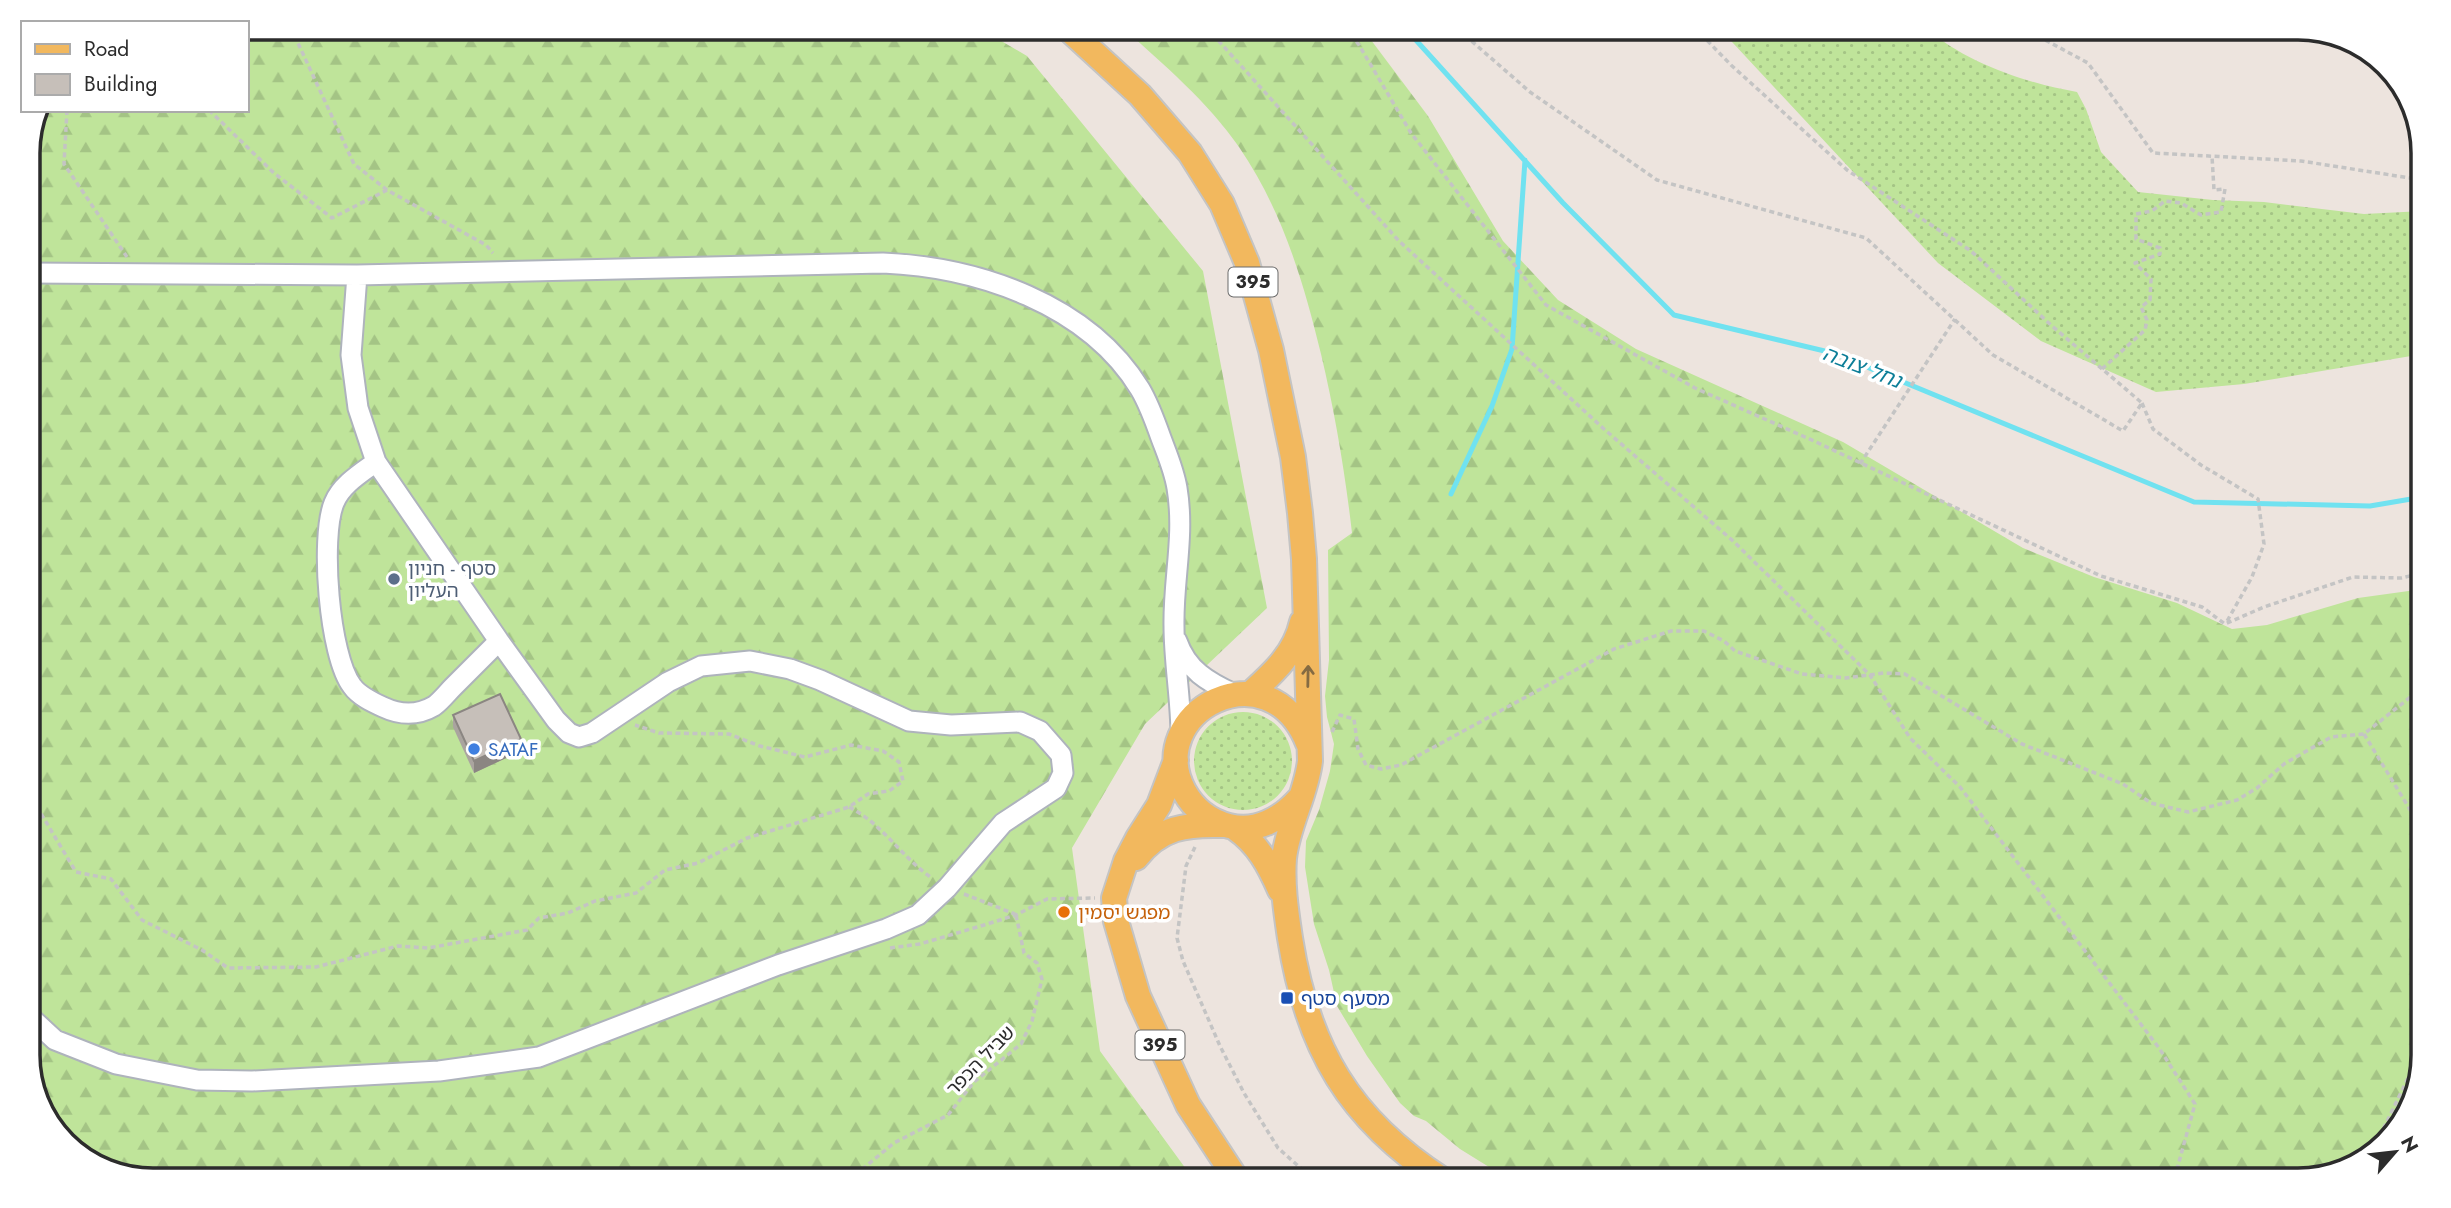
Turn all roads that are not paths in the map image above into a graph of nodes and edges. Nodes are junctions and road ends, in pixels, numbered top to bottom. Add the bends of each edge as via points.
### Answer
1 (1081, 40) edge
2 (40, 273) edge
3 (357, 275) junction
4 (376, 462) junction
5 (1305, 596) junction
6 (1174, 616) junction
7 (499, 641) junction
8 (1242, 694) junction
9 (1179, 748) junction
10 (1309, 753) junction
11 (1300, 797) junction
12 (1230, 826) junction
13 (1117, 888) junction
14 (1284, 901) junction
15 (40, 1026) edge
16 (1229, 1168) edge
17 (1425, 1168) edge

1 - 5 main road, 395 via 1167,124 1205,174 1236,232 1271,349 1289,436
2 - 3 street
3 - 4 street via 351,355 358,408
3 - 6 street via 883,263 966,274 1010,289 1078,324 1109,350 1141,390 1173,470 1180,508
4 - 7 street
4 - 7 street via 350,481 334,502 327,544 334,641 353,688 394,712 412,714 434,706
5 - 8 main road, 395 via 1295,645 1276,671
10 -> 5 main road, 395
6 - 8 street via 1175,633 1196,673
6 - 9 street
7 - 15 street via 556,720 579,737 701,666 750,661 820,680 909,721 951,725 1020,722 1041,731 1061,755 1063,773 1056,788 1003,823 918,915 539,1058 439,1071 252,1082 197,1080 116,1064 55,1040
8 - 9 main road, 395 via 1217,699 1202,708 1189,721
8 - 10 main road via 1273,701 1293,716
9 - 12 main road via 1180,782 1190,801 1205,816
9 - 13 main road, 395 via 1159,805 1138,838
10 - 11 main road, 395 via 1308,780
11 - 12 main road via 1272,822
11 - 14 main road via 1287,840
12 - 13 main road via 1190,824 1170,830 1141,852
12 - 14 main road via 1262,853
13 - 16 main road, 395 via 1116,921 1138,996 1188,1105
14 - 17 main road via 1310,1022 1328,1063 1352,1100 1382,1133

